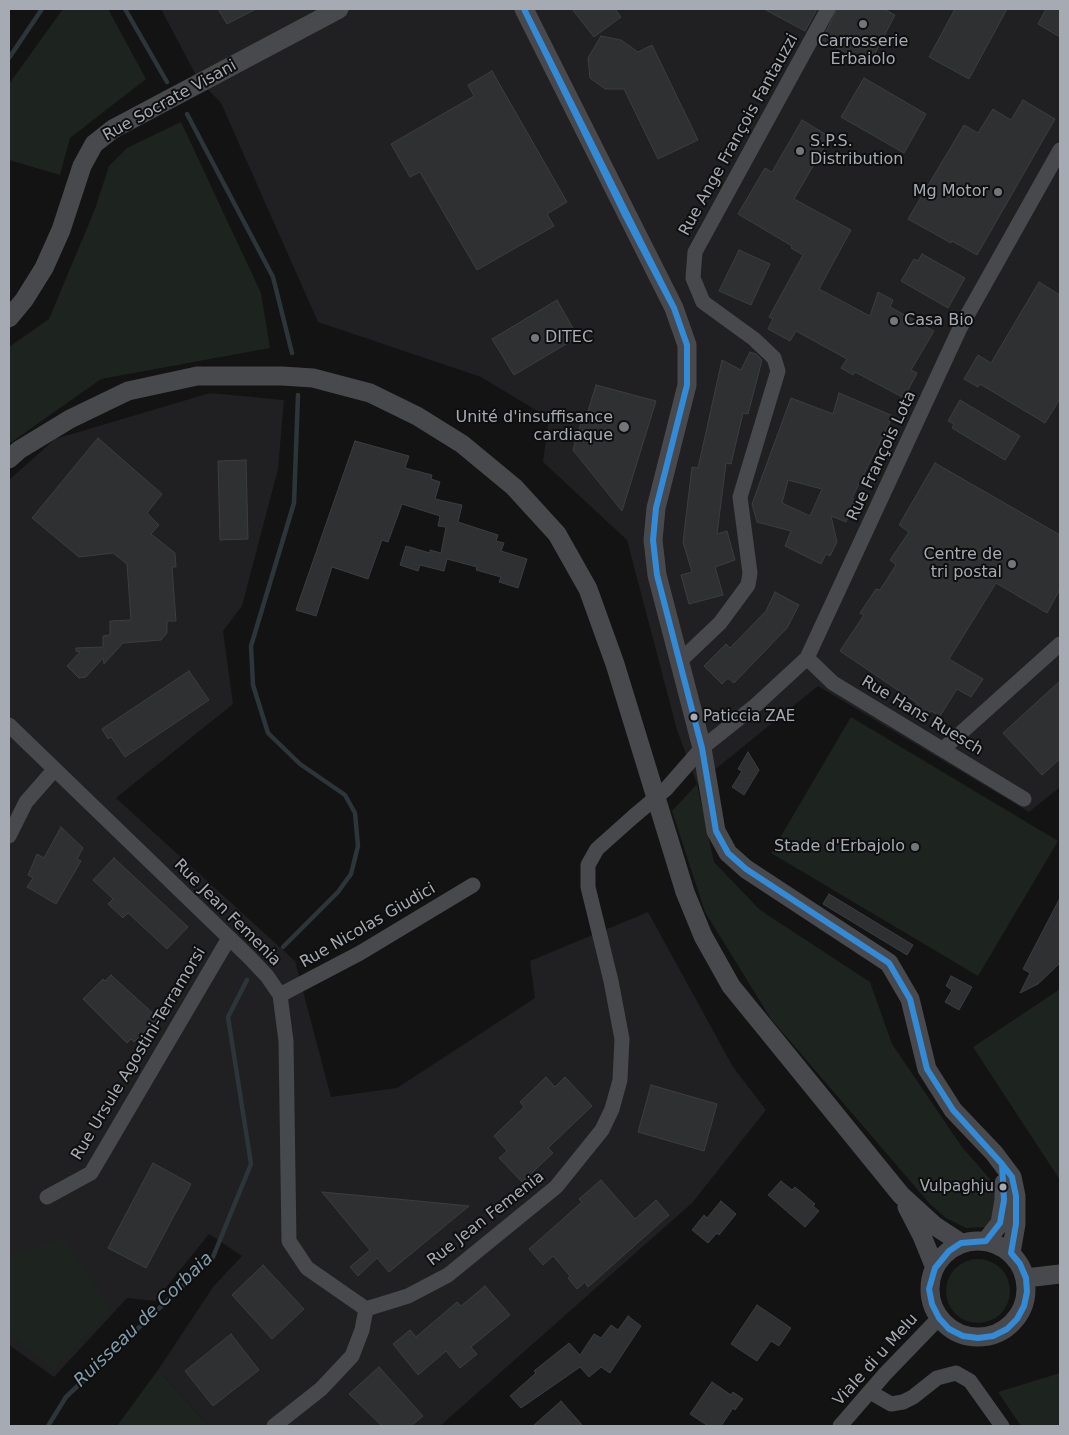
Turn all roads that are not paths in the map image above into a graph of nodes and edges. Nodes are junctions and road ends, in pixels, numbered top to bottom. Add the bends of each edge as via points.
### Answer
1 (339, 9) edge
2 (524, 9) edge
3 (828, 9) edge
4 (1060, 150) edge
5 (9, 318) edge
6 (9, 459) edge
7 (1060, 644) edge
8 (807, 658) junction
9 (680, 661) junction
10 (9, 725) edge
11 (702, 748) junction
12 (942, 748) junction
13 (54, 770) junction
14 (1024, 799) dead end
15 (9, 836) edge
16 (473, 885) dead end
17 (229, 938) junction
18 (280, 996) junction
19 (1002, 1164) junction
20 (901, 1195) junction
21 (47, 1197) dead end
22 (986, 1241) junction
23 (961, 1243) junction
24 (1011, 1252) junction
25 (934, 1268) junction
26 (1060, 1274) edge
27 (1026, 1278) junction
28 (366, 1309) junction
29 (939, 1318) junction
30 (870, 1392) junction
31 (986, 1404) junction
32 (274, 1426) edge
33 (840, 1426) edge
34 (989, 1426) edge
35 (1002, 1426) edge

1 - 5 street, Rue Socrate Visani via 113,129 94,144 82,166 62,230 44,268
2 - 9 street via 674,308 687,345 687,385 656,508 653,540 657,575
3 - 9 street, Rue Ange François Fantauzzi via 695,252 693,278 703,302 754,339 774,358 778,371 740,497 750,573 748,585 720,623
4 - 8 street, Rue François Lota via 960,328
6 - 20 street via 70,419 128,391 197,376 313,378 370,393 417,416 462,444 514,487 556,534 588,589 615,664 685,892 703,936 732,986
7 - 12 street
8 - 11 street, Rue François Lota
8 - 12 street, Rue Hans Ruesch via 834,683
9 - 11 street
10 - 13 street, Rue Jean Femenia
11 - 19 street via 716,831 728,853 746,870 889,963 910,999 927,1069 953,1110
11 - 28 street, Rue Jean Femenia, bridge via 666,789 597,849 588,865 588,887 622,1039 620,1080 612,1110 602,1130 556,1187 448,1275 408,1296
12 - 14 street, Rue Hans Ruesch
13 - 15 street via 26,802
13 - 17 street, Rue Jean Femenia
16 - 18 street, Rue Nicolas Giudici via 360,953
17 - 18 street, Rue Jean Femenia via 267,976
17 - 21 street, Rue Ursule Agostini-Terramorsi via 91,1173
18 - 28 street, Rue Jean Femenia via 286,1041 289,1241 307,1268
19 - 22 street via 1004,1200 1000,1223
19 - 24 street via 1012,1177 1016,1196
20 - 23 street via 935,1226
20 - 25 street
22 - 23 street
22 - 24 street
23 - 25 street via 948,1251
24 - 27 street
25 - 29 street via 929,1289
26 - 27 street
27 - 29 street via 1024,1306 1017,1319 993,1336 963,1336 949,1329
28 - 32 street via 352,1356 321,1389
29 - 30 street, Viale di u Melu
30 - 31 street via 890,1404 902,1402 937,1378 956,1373 970,1381
30 - 33 street, Viale di u Melu
31 - 34 street
31 - 35 street

